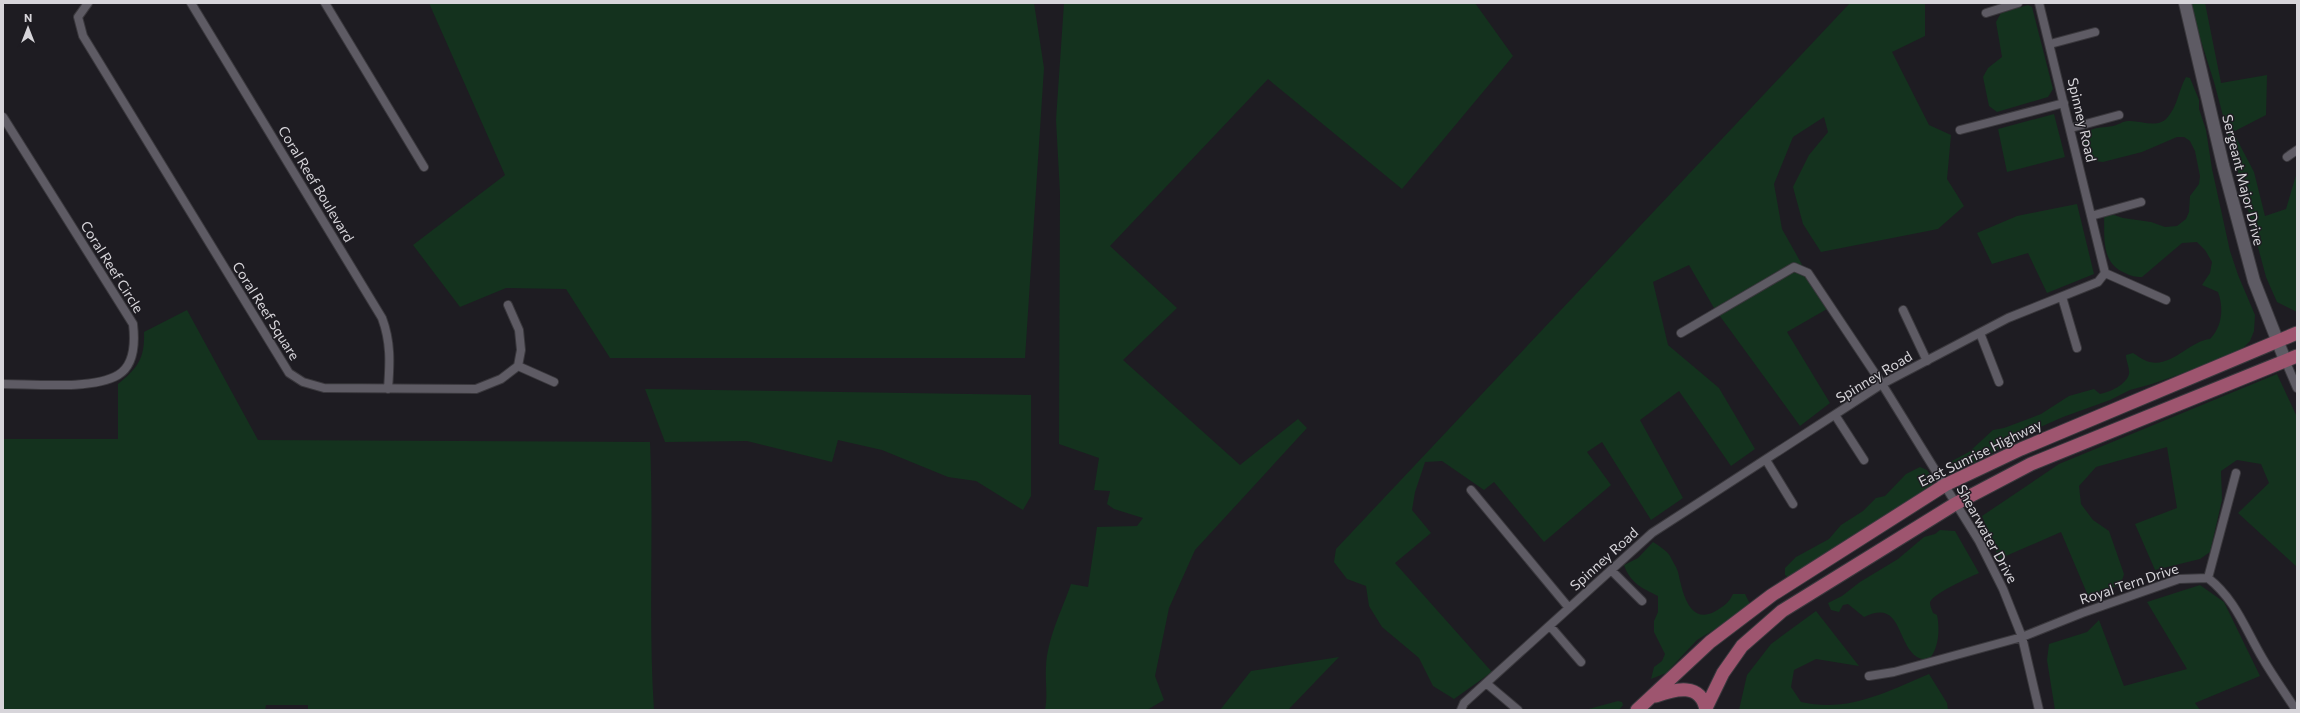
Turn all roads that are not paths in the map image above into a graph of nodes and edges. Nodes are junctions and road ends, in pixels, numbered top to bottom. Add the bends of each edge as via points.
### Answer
1 (88, 3) edge
2 (191, 3) edge
3 (325, 3) edge
4 (2018, 3) edge
5 (2039, 3) edge
6 (2185, 3) edge
7 (1986, 13) dead end
8 (2095, 32) dead end
9 (2050, 44) junction
10 (2064, 103) junction
11 (2119, 115) dead end
12 (3, 117) edge
13 (2070, 128) junction
14 (1960, 130) dead end
15 (2297, 150) edge
16 (2287, 156) dead end
17 (424, 167) dead end
18 (2141, 202) dead end
19 (2091, 216) junction
20 (2105, 273) junction
21 (2062, 297) junction
22 (2166, 300) dead end
23 (508, 305) dead end
24 (1903, 310) dead end
25 (1980, 333) junction
26 (2297, 333) edge
27 (1681, 334) dead end
28 (2277, 341) junction
29 (2077, 348) dead end
30 (2291, 358) edge
31 (1927, 361) junction
32 (518, 366) junction
33 (554, 382) dead end
34 (1999, 382) dead end
35 (3, 384) edge
36 (1882, 384) junction
37 (388, 388) junction
38 (2297, 388) edge
39 (1835, 415) junction
40 (1766, 460) junction
41 (1864, 460) dead end
42 (2236, 473) dead end
43 (1945, 485) junction
44 (1471, 490) dead end
45 (1793, 504) dead end
46 (1956, 504) junction
47 (1611, 570) junction
48 (2208, 578) junction
49 (1642, 601) dead end
50 (1569, 608) junction
51 (1550, 626) junction
52 (2022, 637) junction
53 (1581, 662) dead end
54 (1869, 676) dead end
55 (1486, 683) junction
56 (1651, 698) junction
57 (1706, 709) edge
58 (1461, 710) edge
59 (1518, 710) edge
60 (1637, 710) edge
61 (2039, 710) edge
62 (2296, 710) edge

1 - 37 street, Coral Reef Square via 78,17 83,36 289,373 303,382 324,388
2 - 37 street, Coral Reef Boulevard via 382,318 388,336 391,359
3 - 17 street
4 - 7 street
5 - 9 street, Spinney Road
6 - 28 street, Sergeant Major Drive via 2223,165 2254,282
8 - 9 street
9 - 10 street, Spinney Road
10 - 13 street, Spinney Road
10 - 14 street
11 - 13 street
12 - 35 street, Coral Reef Circle via 133,324 135,341 130,360 119,375 93,384
13 - 19 street, Spinney Road
15 - 16 street
18 - 19 street
19 - 20 street, Spinney Road
20 - 21 street, Spinney Road via 2098,282
20 - 22 street
21 - 25 street, Spinney Road via 2008,318
21 - 29 street
23 - 32 street via 519,330 522,350
24 - 31 street
25 - 31 street, Spinney Road
25 - 34 street
26 - 28 main road, East Sunrise Highway
27 - 36 street, Shearwater Drive via 1794,267 1808,273
28 - 30 street, Sergeant Major Drive
28 - 43 main road, East Sunrise Highway via 2021,449
30 - 38 street
30 - 46 main road via 2032,464
31 - 36 street, Spinney Road
32 - 33 street
32 - 37 street, Coral Reef Square via 501,379 476,388
36 - 39 street, Spinney Road
36 - 43 street, Shearwater Drive
39 - 40 street, Spinney Road
39 - 41 street
40 - 45 street
40 - 47 street, Spinney Road via 1652,533
42 - 48 street
43 - 46 street, Shearwater Drive
43 - 56 main road, East Sunrise Highway via 1772,595 1710,642
44 - 50 street
46 - 52 street, Shearwater Drive via 1993,568
46 - 57 main road via 1782,611 1742,646 1723,673
47 - 49 street
47 - 50 street, Spinney Road
48 - 52 street, Royal Tern Drive via 2179,579 2153,587
48 - 62 street via 2223,589 2240,615 2262,658
50 - 51 street, Spinney Road
51 - 53 street
51 - 55 street, Spinney Road
52 - 54 street, Royal Tern Drive via 1894,672
52 - 61 street, Shearwater Drive
55 - 58 street, Spinney Road via 1464,703
55 - 59 street
56 - 57 main road via 1676,689 1689,689 1698,696
56 - 60 main road, East Sunrise Highway

